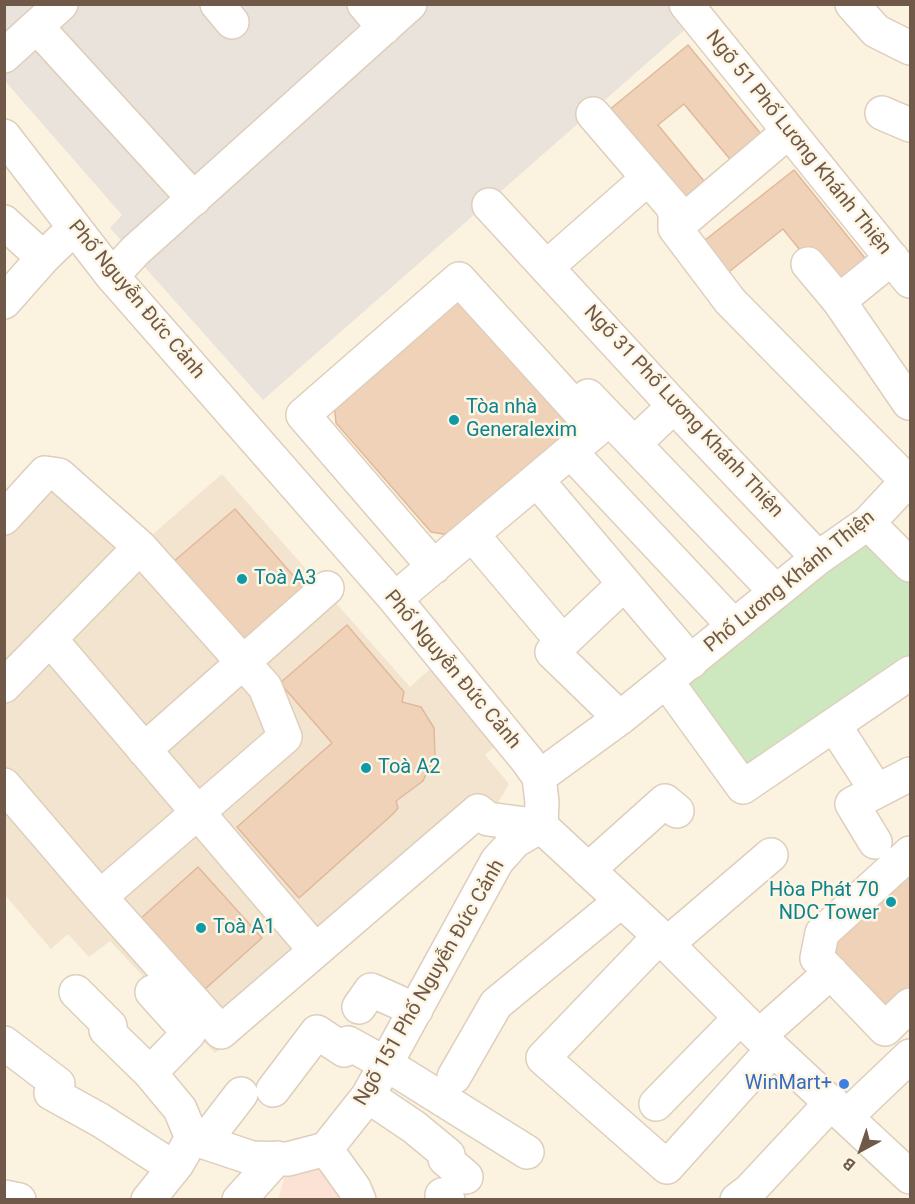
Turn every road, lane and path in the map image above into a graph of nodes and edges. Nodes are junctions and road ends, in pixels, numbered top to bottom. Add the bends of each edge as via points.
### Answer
1 (61, 4) edge
2 (410, 4) edge
3 (686, 4) edge
4 (852, 4) edge
5 (374, 16) edge
6 (37, 27) junction
7 (910, 48) edge
8 (4, 56) edge
9 (593, 114) dead end
10 (788, 132) junction
11 (4, 136) edge
12 (648, 178) junction
13 (194, 199) junction
14 (489, 205) dead end
15 (4, 222) edge
16 (74, 228) junction
17 (675, 228) junction
18 (42, 258) junction
19 (457, 258) dead end
20 (808, 264) dead end
21 (548, 266) junction
22 (901, 270) edge
23 (112, 276) junction
24 (838, 301) junction
25 (4, 302) edge
26 (900, 363) edge
27 (909, 403) dead end
28 (674, 406) junction
29 (626, 436) junction
30 (580, 462) junction
31 (909, 479) edge
32 (546, 491) junction
33 (4, 518) edge
34 (868, 523) junction
35 (480, 545) junction
36 (140, 547) junction
37 (819, 558) junction
38 (910, 565) edge
39 (434, 567) junction
40 (624, 584) junction
41 (327, 588) dead end
42 (776, 592) junction
43 (399, 604) junction
44 (734, 626) junction
45 (50, 639) junction
46 (563, 642) junction
47 (243, 662) junction
48 (677, 673) junction
49 (910, 673) edge
50 (4, 686) edge
51 (620, 718) junction
52 (834, 725) junction
53 (144, 750) junction
54 (743, 769) dead end
55 (910, 774) edge
56 (538, 777) junction
57 (4, 785) edge
58 (876, 790) junction
59 (677, 811) dead end
60 (198, 812) junction
61 (541, 826) junction
62 (875, 842) dead end
63 (910, 853) edge
64 (771, 855) dead end
65 (588, 870) junction
66 (100, 897) junction
67 (621, 901) junction
68 (663, 940) junction
69 (315, 950) junction
70 (831, 972) junction
71 (76, 992) dead end
72 (152, 992) dead end
73 (910, 1005) edge
74 (359, 1007) dead end
75 (416, 1010) junction
76 (757, 1035) junction
77 (4, 1043) edge
78 (910, 1056) edge
79 (386, 1064) junction
80 (150, 1073) junction
81 (454, 1077) dead end
82 (368, 1096) junction
83 (656, 1104) dead end
84 (840, 1109) junction
85 (198, 1140) junction
86 (326, 1149) junction
87 (527, 1152) dead end
88 (277, 1158) junction
89 (174, 1168) junction
90 (910, 1177) edge
91 (452, 1191) edge
92 (363, 1196) edge
93 (4, 1197) edge
94 (19, 1200) edge
95 (148, 1200) edge
96 (239, 1200) edge
97 (737, 1200) edge

1 - 6 street
2 - 5 street
3 - 10 street, Ngõ 51 Phố Lương Khánh Thiện
4 - 7 street via 876,31
5 - 13 street
6 - 8 street
6 - 13 street
9 - 12 street
10 - 17 street
10 - 22 street, Ngõ 51 Phố Lương Khánh Thiện
11 - 16 street, Phố Nguyễn Đức Cảnh
12 - 17 street via 673,207
12 - 21 street
13 - 23 street
14 - 21 street, Ngõ 31 Phố Lương Khánh Thiện
15 - 18 street
16 - 18 street
16 - 23 street, Phố Nguyễn Đức Cảnh
17 - 31 street via 730,301
18 - 25 street
19 - 29 street
20 - 24 street
21 - 28 street, Ngõ 31 Phố Lương Khánh Thiện
22 - 24 street
23 - 43 street, Phố Nguyễn Đức Cảnh
24 - 26 street
26 - 27 street
28 - 29 street
28 - 37 street, Ngõ 31 Phố Lương Khánh Thiện
29 - 30 street
29 - 42 street
30 - 32 street
30 - 44 street
31 - 34 street, Phố Lương Khánh Thiện
32 - 35 street
32 - 40 street
33 - 36 street via 45,473 59,475
34 - 37 street, Phố Lương Khánh Thiện
34 - 38 street
35 - 43 street
35 - 46 street
36 - 45 street
36 - 47 street
37 - 42 street, Phố Lương Khánh Thiện
39 - 39 street via 596,430 459,279 303,415
39 - 43 street
40 - 46 street
40 - 48 street
41 - 47 street
42 - 44 street, Phố Lương Khánh Thiện
43 - 56 street, Phố Nguyễn Đức Cảnh
44 - 48 street, Phố Lương Khánh Thiện
45 - 50 street
45 - 53 street
46 - 51 street via 552,652
47 - 53 street
47 - 60 street via 265,687 285,737
48 - 51 street, Phố Lương Khánh Thiện
48 - 52 street via 743,787
48 - 54 street
49 - 52 street
51 - 56 street, Phố Lương Khánh Thiện
52 - 58 street
53 - 60 street
55 - 58 street
56 - 61 street, Phố Nguyễn Đức Cảnh
57 - 66 street
58 - 62 street via 852,804
59 - 65 street via 665,801
60 - 66 street
60 - 69 street
61 - 65 street
61 - 69 street via 488,819 478,811
61 - 75 street, Ngõ 151 Phố Nguyễn Đức Cảnh via 515,841 497,861
63 - 70 street via 822,933 817,958
64 - 68 street
65 - 67 street
66 - 69 street via 221,1032
67 - 68 street
67 - 81 street via 496,1004
68 - 76 street
68 - 76 street via 543,1058 667,1167
70 - 73 street via 885,1029
70 - 76 street
71 - 80 street via 110,1026 106,1030
72 - 80 street via 189,1033
74 - 75 street via 371,990
75 - 79 street, Ngõ 151 Phố Nguyễn Đức Cảnh
76 - 83 street
76 - 84 street
77 - 89 street via 58,1084 51,1093
78 - 84 street
79 - 82 street, Ngõ 151 Phố Nguyễn Đức Cảnh
79 - 85 street via 348,1043 344,1050 317,1032 257,1092
79 - 87 street
80 - 85 street via 180,1109
82 - 86 street, Ngõ 151 Phố Nguyễn Đức Cảnh
82 - 91 street via 448,1155 445,1158
84 - 90 street
84 - 97 street
85 - 88 street via 252,1158
85 - 89 street
86 - 88 street
86 - 92 street
88 - 96 street
89 - 95 street
93 - 94 street

